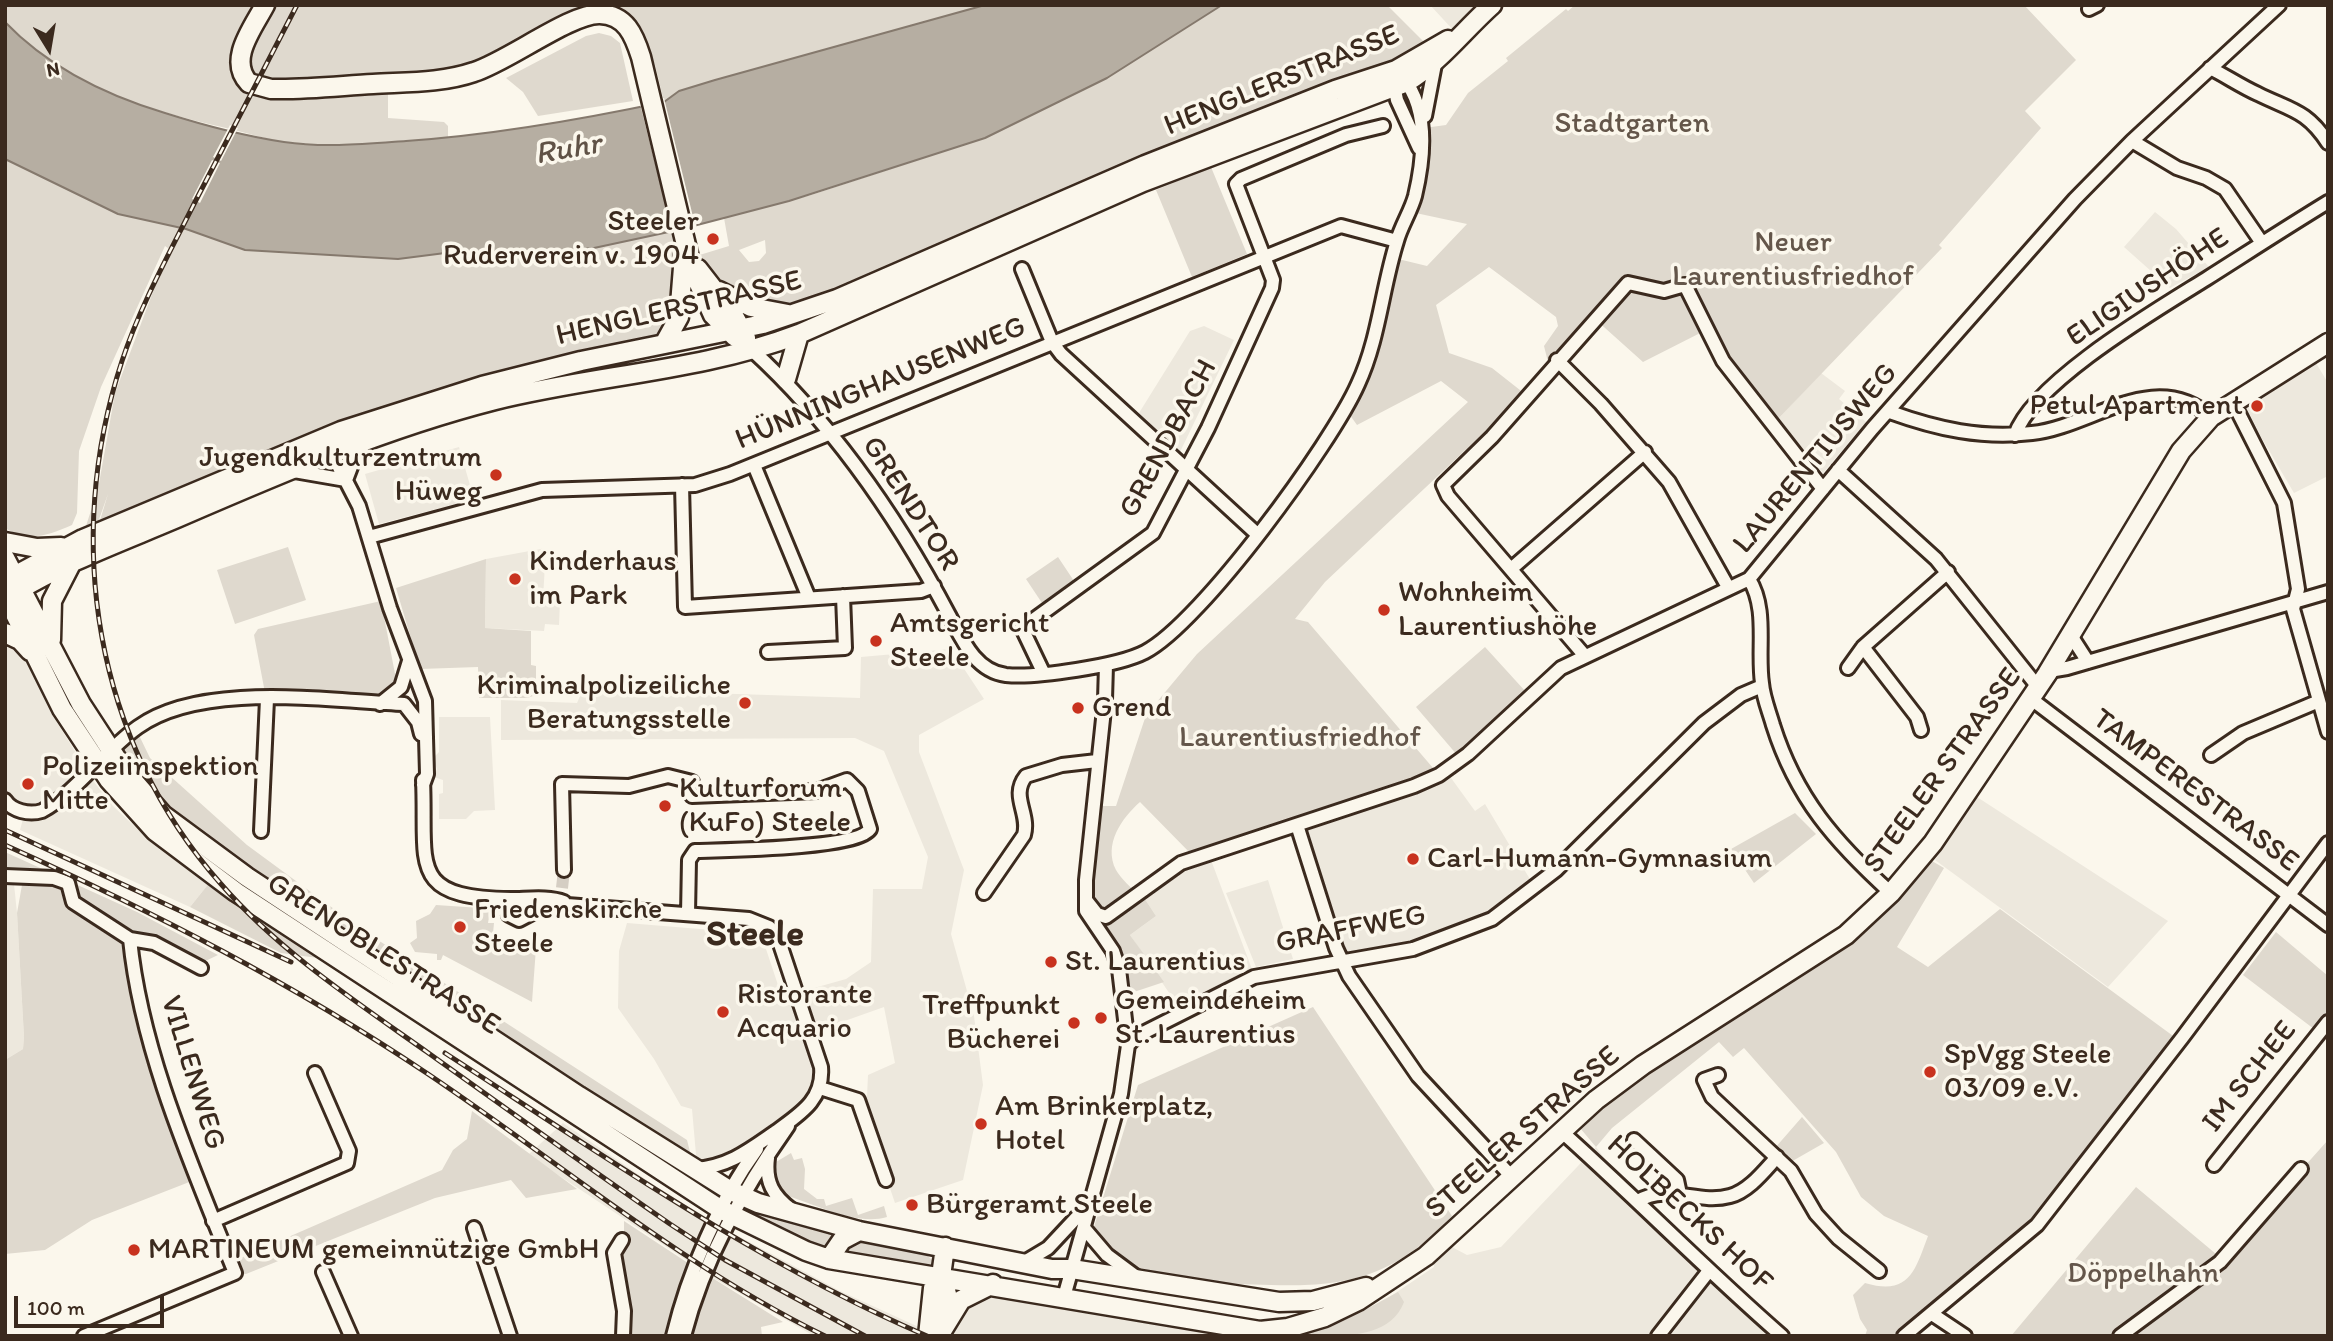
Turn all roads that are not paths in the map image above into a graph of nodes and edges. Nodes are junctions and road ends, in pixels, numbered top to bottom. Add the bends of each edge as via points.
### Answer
1 (265, 5) edge
2 (1492, 5) edge
3 (2279, 5) edge
4 (1463, 31) junction
5 (1435, 64) junction
6 (2210, 68) junction
7 (1395, 87) junction
8 (1422, 123) junction
9 (1383, 126) dead end
10 (2132, 141) junction
11 (2328, 142) edge
12 (1420, 150) junction
13 (2328, 202) edge
14 (1397, 241) junction
15 (2262, 243) junction
16 (687, 247) junction
17 (1264, 258) junction
18 (1022, 269) dead end
19 (714, 289) junction
20 (792, 314) junction
21 (799, 334) junction
22 (733, 338) junction
23 (1052, 342) junction
24 (2328, 343) edge
25 (664, 344) junction
26 (752, 350) junction
27 (1557, 360) junction
28 (786, 379) junction
29 (2233, 402) junction
30 (1890, 412) junction
31 (2211, 417) junction
32 (831, 434) junction
33 (2015, 435) junction
34 (368, 439) junction
35 (328, 445) junction
36 (1645, 452) junction
37 (754, 465) junction
38 (1188, 468) junction
39 (1838, 470) junction
40 (287, 471) junction
41 (346, 480) junction
42 (682, 485) junction
43 (1823, 489) junction
44 (1257, 534) junction
45 (369, 537) junction
46 (5, 542) edge
47 (70, 555) junction
48 (5, 558) edge
49 (1511, 569) junction
50 (1948, 572) junction
51 (1749, 579) junction
52 (934, 586) junction
53 (1728, 587) junction
54 (10, 589) edge
55 (2328, 592) edge
56 (842, 596) junction
57 (809, 598) junction
58 (2294, 601) junction
59 (5, 633) edge
60 (2070, 634) junction
61 (51, 642) junction
62 (1863, 647) junction
63 (768, 652) dead end
64 (1585, 656) junction
65 (38, 660) junction
66 (410, 660) junction
67 (2088, 662) junction
68 (1106, 665) junction
69 (1848, 668) dead end
70 (2049, 671) junction
71 (1043, 672) junction
72 (418, 683) junction
73 (1762, 687) junction
74 (2034, 692) junction
75 (267, 699) junction
76 (2319, 701) junction
77 (380, 704) junction
78 (404, 705) junction
79 (1921, 730) dead end
80 (2328, 732) edge
81 (2211, 755) dead end
82 (104, 757) junction
83 (1097, 761) junction
84 (423, 786) junction
85 (5, 800) edge
86 (1297, 825) junction
87 (261, 831) dead end
88 (2328, 843) edge
89 (564, 870) tunnel mouth
90 (12, 877) edge
91 (984, 893) dead end
92 (1891, 893) junction
93 (2289, 895) junction
94 (564, 898) junction
95 (525, 899) junction
96 (1086, 900) junction
97 (688, 914) junction
98 (2328, 925) edge
99 (130, 939) junction
100 (1341, 960) junction
101 (201, 968) dead end
102 (2328, 1022) edge
103 (1128, 1045) junction
104 (315, 1073) dead end
105 (1718, 1075) dead end
106 (820, 1088) junction
107 (1561, 1131) junction
108 (1634, 1140) dead end
109 (765, 1148) junction
110 (1777, 1157) junction
111 (2214, 1166) dead end
112 (694, 1169) junction
113 (2301, 1170) dead end
114 (1511, 1176) junction
115 (881, 1178) dead end
116 (736, 1193) junction
117 (1680, 1194) junction
118 (1638, 1201) junction
119 (726, 1212) junction
120 (1088, 1212) junction
121 (798, 1214) junction
122 (213, 1221) junction
123 (474, 1228) dead end
124 (1084, 1228) junction
125 (859, 1231) junction
126 (622, 1241) dead end
127 (945, 1247) junction
128 (829, 1259) junction
129 (1023, 1264) junction
130 (1879, 1271) dead end
131 (323, 1272) dead end
132 (904, 1272) junction
133 (1708, 1272) junction
134 (1071, 1273) junction
135 (1401, 1273) junction
136 (941, 1276) junction
137 (1138, 1278) junction
138 (993, 1284) junction
139 (1178, 1286) junction
140 (1064, 1297) junction
141 (1931, 1314) junction
142 (931, 1316) junction
143 (937, 1334) edge
144 (84, 1336) edge
145 (351, 1336) edge
146 (510, 1336) edge
147 (623, 1336) edge
148 (673, 1336) edge
149 (684, 1336) edge
150 (1658, 1336) edge
151 (1782, 1336) edge
152 (1904, 1336) edge
153 (1965, 1336) edge
154 (2120, 1336) edge

1 - 16 main road via 239,62 247,81 264,89 465,75 579,19 596,14 614,17 634,36
2 - 4 main road
3 - 6 street, LAURENTIUSWEG
4 - 5 main road, HENGLERSTRASSE
4 - 7 main road, HENGLERSTRASSE
5 - 7 main road, HENGLERSTRASSE
5 - 8 street
6 - 10 street, LAURENTIUSWEG
6 - 11 street via 2299,111
7 - 8 street via 1416,98
7 - 12 street
7 - 20 main road, HENGLERSTRASSE via 1335,90
7 - 21 main road, HENGLERSTRASSE via 1143,182
8 - 12 street, GRENDTOR
9 - 17 street, GRENDBACH via 1346,135 1236,184
10 - 15 street via 2225,189
10 - 30 street, LAURENTIUSWEG via 2075,199
12 - 14 street, GRENDTOR via 1414,197
13 - 15 street, ELIGIUSHÖHE
14 - 17 street, HÜNNINGHAUSENWEG via 1341,226
14 - 44 street, GRENDTOR via 1358,385
15 - 33 street, ELIGIUSHÖHE via 2092,355 2028,409
16 - 19 main road
16 - 22 main road via 706,302
16 - 25 main road via 681,265 679,317
17 - 23 street, HÜNNINGHAUSENWEG
17 - 38 street, GRENDBACH via 1272,288
18 - 23 street
19 - 20 main road via 751,307
19 - 22 main road
20 - 22 main road, HENGLERSTRASSE
21 - 26 main road, HENGLERSTRASSE
21 - 28 main road
22 - 25 main road, HENGLERSTRASSE
22 - 26 main road
22 - 34 main road, HENGLERSTRASSE
23 - 32 street, HÜNNINGHAUSENWEG
23 - 38 street
24 - 29 main road, STEELER STRASSE
25 - 35 main road, HENGLERSTRASSE via 482,386
26 - 28 street, GRENDTOR
27 - 36 street
27 - 43 street via 1628,284 1664,291 1685,285 1734,377
27 - 49 street via 1492,437 1443,485
28 - 32 street, GRENDTOR
29 - 31 main road, STEELER STRASSE
29 - 58 street via 2284,503 2298,589
30 - 33 street via 1978,436
30 - 39 street, LAURENTIUSWEG
31 - 33 street via 2189,404 2144,397 2050,431
31 - 60 main road, STEELER STRASSE via 2181,451
32 - 37 street, HÜNNINGHAUSENWEG
32 - 52 street, GRENDTOR
34 - 35 main road, HENGLERSTRASSE
34 - 41 street
35 - 40 main road, HENGLERSTRASSE
35 - 41 street
35 - 47 main road, HENGLERSTRASSE via 132,517
36 - 49 street
36 - 53 street via 1669,482
37 - 42 street, HÜNNINGHAUSENWEG via 706,482
37 - 57 street
38 - 44 street
38 - 71 street, GRENDBACH via 1153,533 1022,628
39 - 43 street, LAURENTIUSWEG
39 - 50 street, TAMPERESTRASSE
40 - 41 street
40 - 47 main road, HENGLERSTRASSE
41 - 45 street
42 - 45 street, HÜNNINGHAUSENWEG via 542,490
42 - 57 street via 685,607
43 - 51 street, LAURENTIUSWEG
44 - 68 street, GRENDTOR via 1217,585 1166,636 1146,651
45 - 66 street
46 - 47 main road
47 - 54 main road, HENGLERSTRASSE
47 - 61 main road via 52,601
48 - 54 main road
49 - 64 street
50 - 62 street
50 - 74 street, TAMPERESTRASSE
51 - 53 street, LAURENTIUSWEG
51 - 73 street via 1759,604
52 - 56 street via 921,591
52 - 71 street, GRENDTOR via 965,645 985,667 1005,675
53 - 64 street, LAURENTIUSWEG
54 - 61 main road, GRENOBLESTRASSE
54 - 65 main road, GRENOBLESTRASSE
55 - 58 street
56 - 57 street
56 - 63 street via 845,648
58 - 67 street
58 - 76 street
59 - 65 main road via 20,640
60 - 67 street
60 - 70 main road, STEELER STRASSE
61 - 82 main road, GRENOBLESTRASSE
62 - 69 street
62 - 79 street via 1917,717
64 - 86 street, LAURENTIUSWEG via 1552,674 1468,754 1439,775
65 - 82 main road, GRENOBLESTRASSE via 62,709
66 - 72 street
66 - 77 street via 401,687
67 - 70 street
68 - 71 street, GRENDTOR
68 - 83 street
70 - 74 main road, STEELER STRASSE
72 - 78 street
72 - 84 street via 425,701 427,774
73 - 92 street via 1783,752 1807,802 1826,830
73 - 100 street, GRAFFWEG via 1741,695 1704,723 1556,870 1506,910 1436,943
74 - 92 main road, STEELER STRASSE via 1933,843
74 - 93 street, TAMPERESTRASSE
75 - 77 street
75 - 82 street via 197,702 173,708 136,728
75 - 87 street
76 - 80 street
76 - 81 street via 2243,733
77 - 78 street
78 - 84 street via 418,722
82 - 85 street via 42,811 23,811
82 - 112 main road, GRENOBLESTRASSE via 199,844
82 - 119 main road, GRENOBLESTRASSE via 155,831 236,892
83 - 91 street via 1026,776 1018,792 1024,835
83 - 96 street
84 - 95 street via 426,863 436,883 463,897
86 - 96 street, LAURENTIUSWEG via 1181,863 1107,917 1097,914
86 - 100 street
88 - 93 street
89 - 97 street via 562,784 629,786 668,776 692,789 817,791 847,780 858,791 869,824 868,833 860,837 792,848 695,851 690,860
90 - 99 street, VILLENWEG via 68,883 73,902
92 - 107 main road, STEELER STRASSE via 1846,935 1643,1065
93 - 98 street, TAMPERESTRASSE
93 - 141 street via 2037,1225
94 - 95 street
94 - 95 street via 519,920 509,915 511,905
94 - 97 street
96 - 103 street via 1088,916 1113,951 1119,968
97 - 106 street via 749,919 777,935 821,1067
99 - 101 street, VILLENWEG via 154,943
99 - 122 street, VILLENWEG via 151,1043
100 - 103 street, GRAFFWEG via 1254,977 1137,1036
100 - 114 street via 1418,1076
102 - 111 street, IM SCHEE
103 - 120 street via 1121,1094
104 - 122 street via 349,1151 348,1163
105 - 110 street via 1704,1080 1712,1097
106 - 109 street via 811,1103
106 - 115 street via 858,1100
107 - 114 main road, STEELER STRASSE
107 - 118 street, HOLBECKS HOF
108 - 117 street via 1677,1180
109 - 112 street via 727,1164
109 - 116 street
109 - 121 street, GRENOBLESTRASSE via 770,1189
110 - 117 street via 1731,1196
110 - 130 street via 1791,1171 1816,1214
112 - 116 main road, GRENOBLESTRASSE
113 - 154 street via 2220,1262
114 - 135 main road, STEELER STRASSE via 1426,1256
116 - 119 street
116 - 121 main road, GRENOBLESTRASSE
117 - 118 street via 1662,1192
118 - 133 street, HOLBECKS HOF
119 - 128 main road, GRENOBLESTRASSE
119 - 148 street
119 - 149 street
120 - 124 street
120 - 129 street
121 - 125 main road, GRENOBLESTRASSE
122 - 144 street, VILLENWEG via 235,1273
123 - 146 street
124 - 134 street
124 - 137 street, STEELER STRASSE via 1107,1255
125 - 127 main road, GRENOBLESTRASSE
125 - 128 main road via 842,1240
126 - 147 street via 614,1253 624,1311
127 - 129 main road, STEELER STRASSE
127 - 136 main road
128 - 132 main road, GRENOBLESTRASSE
129 - 134 main road, STEELER STRASSE
131 - 145 street
132 - 136 main road, GRENOBLESTRASSE
132 - 142 main road via 924,1294
133 - 150 street
133 - 151 street, HOLBECKS HOF
134 - 137 main road, STEELER STRASSE
134 - 139 main road via 1150,1291
134 - 140 street
135 - 139 main road, STEELER STRASSE via 1340,1296 1279,1302
135 - 140 main road, STEELER STRASSE via 1325,1317 1259,1331
136 - 138 main road, STEELER STRASSE
136 - 142 main road via 933,1288
136 - 143 main road via 947,1294
137 - 139 main road, STEELER STRASSE
138 - 140 main road, STEELER STRASSE
138 - 143 main road via 961,1300
141 - 152 street
141 - 153 street
142 - 143 main road

